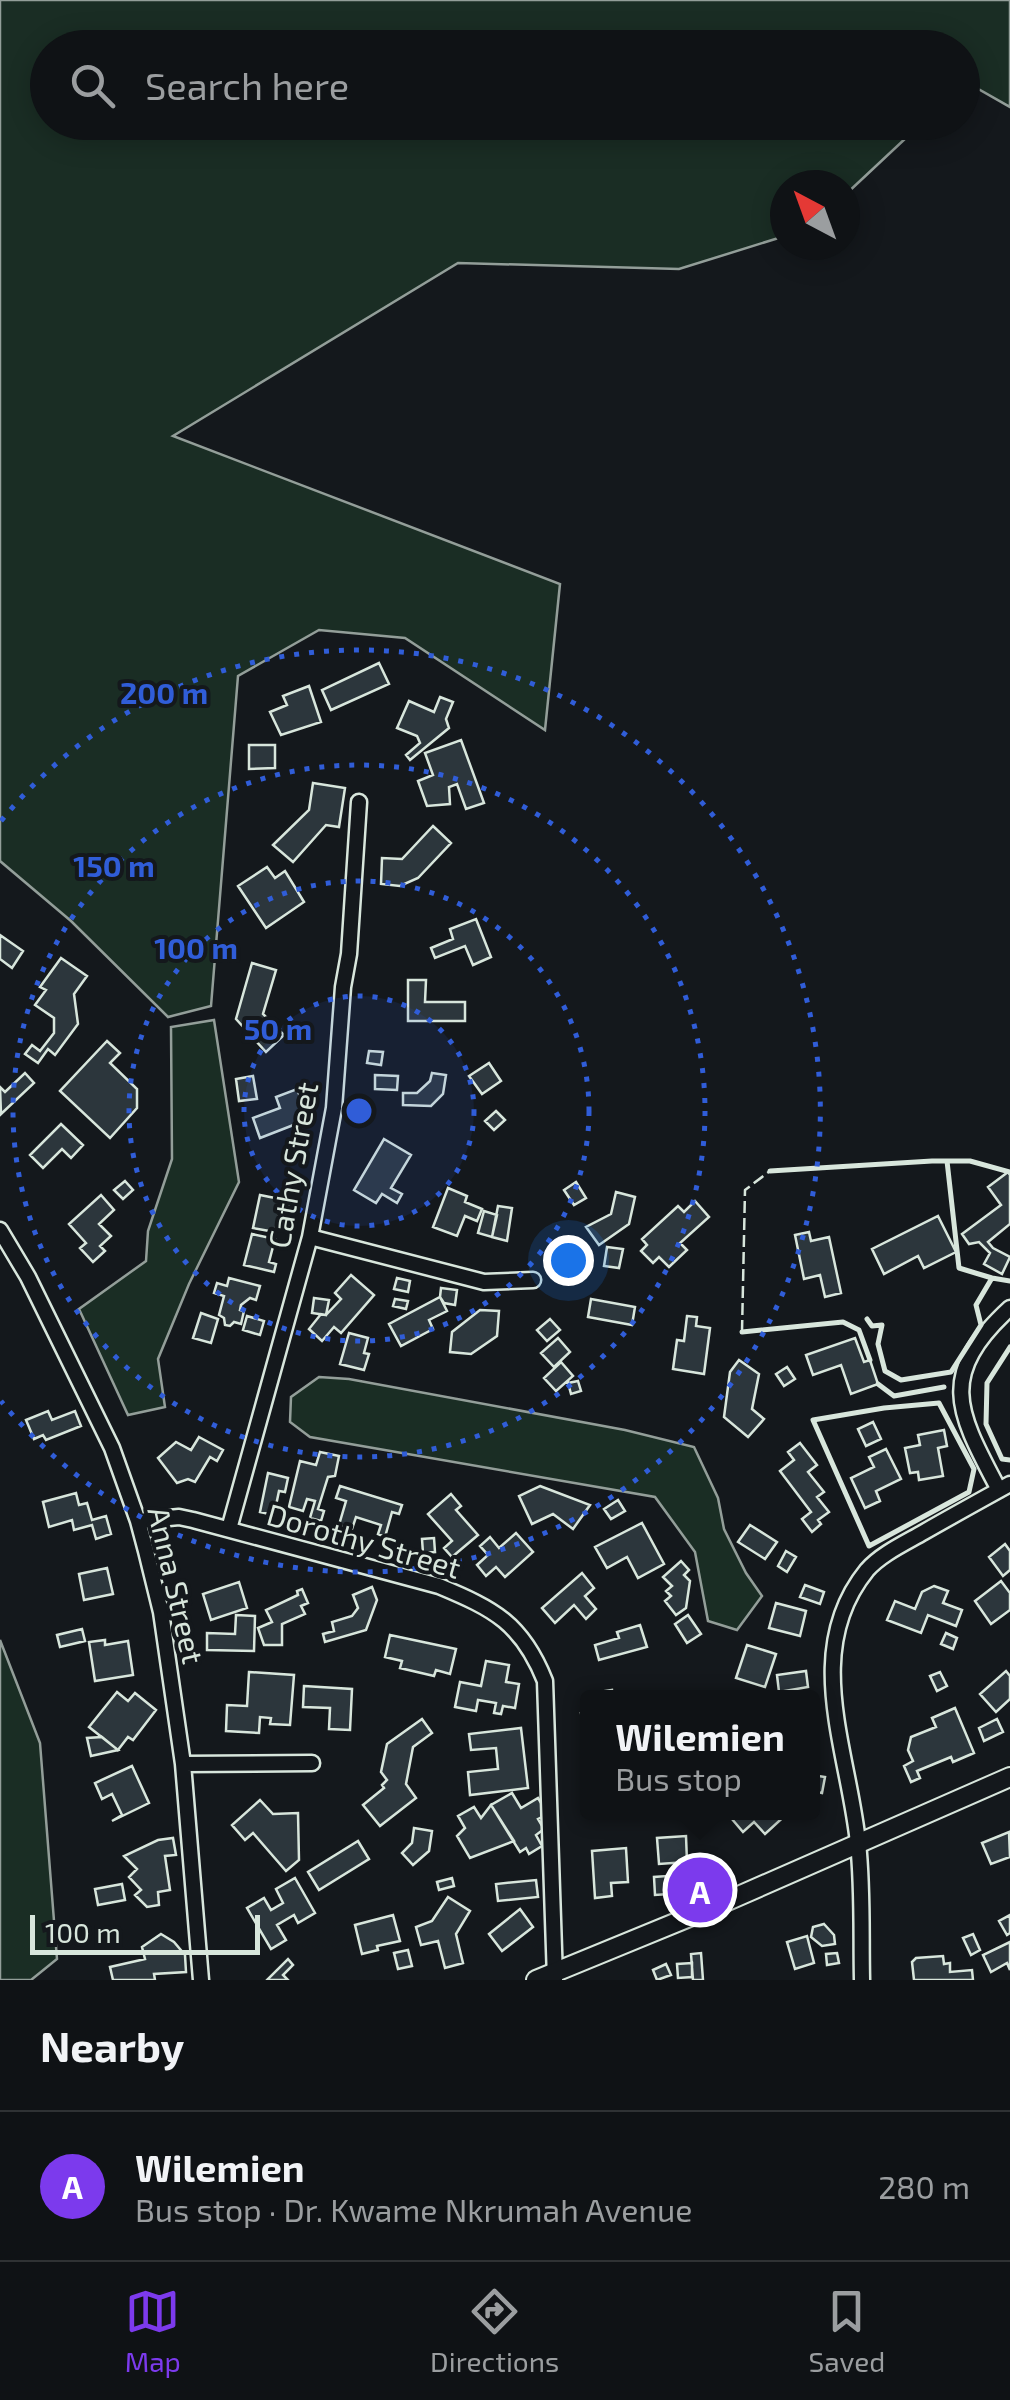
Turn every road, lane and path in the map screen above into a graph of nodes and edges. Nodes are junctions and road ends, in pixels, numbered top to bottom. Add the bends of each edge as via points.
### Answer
1 (359, 802) dead end
2 (0, 1230) edge
3 (310, 1237) junction
4 (532, 1280) dead end
5 (1010, 1308) edge
6 (1004, 1487) edge
7 (138, 1521) junction
8 (229, 1530) junction
9 (182, 1764) junction
10 (312, 1764) dead end
11 (1010, 1778) edge
12 (858, 1842) junction
13 (555, 1976) edge
14 (201, 1980) edge
15 (536, 1980) edge
16 (862, 1980) edge

1 - 3 street, Cathy Street via 334,1108
2 - 7 street, Anna Street via 112,1448
3 - 4 street via 484,1282
3 - 8 street, Cathy Street
5 - 6 street via 979,1342 960,1392 974,1442
6 - 12 street via 869,1567 840,1619 832,1686
7 - 8 street, Dorothy Street via 179,1517
7 - 9 street, Anna Street via 161,1612
8 - 13 street, Dorothy Street via 439,1586 496,1613 525,1640 545,1681
9 - 10 street
9 - 14 street, Anna Street
11 - 12 street
12 - 13 street
12 - 16 street
13 - 15 street

